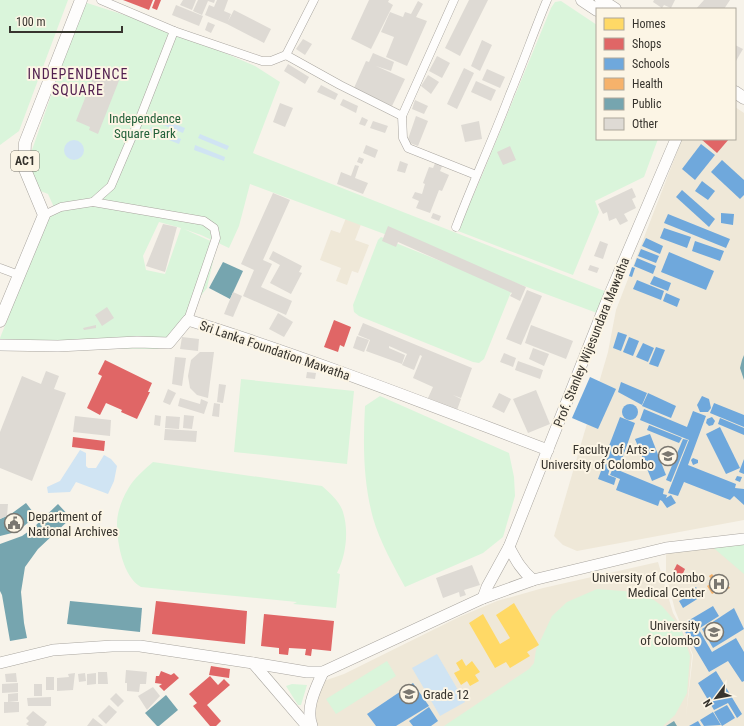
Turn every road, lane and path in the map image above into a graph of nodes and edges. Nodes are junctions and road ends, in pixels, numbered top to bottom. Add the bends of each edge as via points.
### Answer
1 (81, 0) edge
2 (101, 0) edge
3 (314, 0) edge
4 (454, 0) edge
5 (547, 0) edge
6 (582, 0) edge
7 (601, 0) edge
8 (613, 8) edge
9 (596, 9) edge
10 (174, 30) junction
11 (286, 55) junction
12 (402, 116) junction
13 (676, 140) edge
14 (476, 175) junction
15 (93, 202) junction
16 (44, 215) junction
17 (456, 227) dead end
18 (0, 268) edge
19 (19, 275) junction
20 (188, 320) junction
21 (0, 321) edge
22 (0, 345) edge
23 (548, 450) junction
24 (744, 539) edge
25 (509, 546) junction
26 (533, 580) junction
27 (483, 598) junction
28 (0, 663) edge
29 (253, 663) junction
30 (323, 672) junction
31 (307, 726) edge
32 (312, 726) edge

1 - 16 main road, AC1 via 25,143 24,167
2 - 10 street
3 - 11 street
4 - 12 street
5 - 14 street
6 - 9 main road
7 - 8 main road
10 - 11 street via 262,61 271,61
10 - 15 street via 111,186
11 - 12 street via 340,86
12 - 14 street via 403,138 408,148
13 - 23 main road, Prof. Stanley Wijesundara Mawatha via 606,303
14 - 17 street
15 - 16 street via 61,207
15 - 20 street via 204,221 214,228 216,238
16 - 19 main road
18 - 19 street
19 - 21 main road
20 - 22 main road, Sri Lanka Foundation Mawatha via 169,343
20 - 23 main road, Sri Lanka Foundation Mawatha via 345,373
23 - 25 main road, Prof. Stanley Wijesundara Mawatha
24 - 26 main road via 666,548
25 - 26 main road via 524,573
25 - 27 main road, Prof. Stanley Wijesundara Mawatha
26 - 27 main road
27 - 30 main road
28 - 29 main road via 53,650 126,646
29 - 30 main road via 307,672
29 - 31 main road
30 - 32 main road via 312,698

